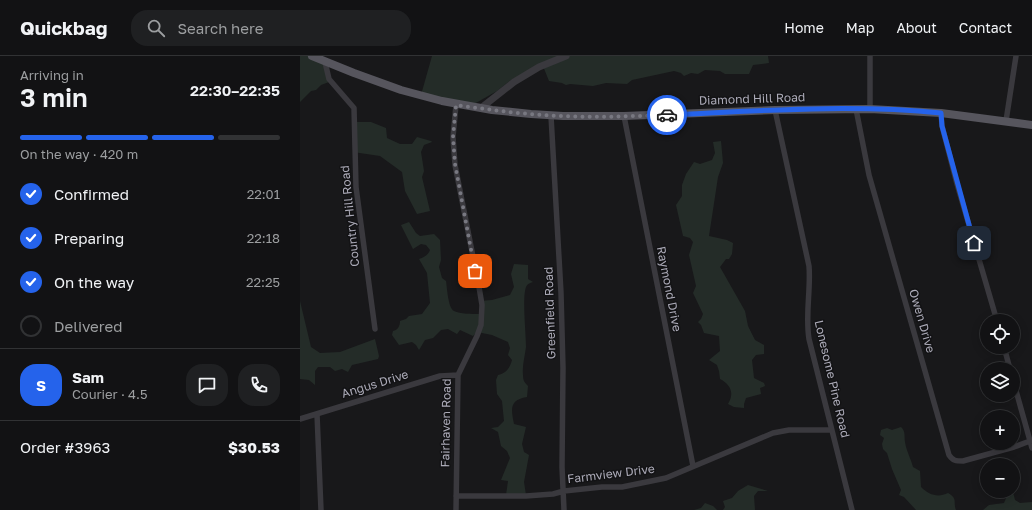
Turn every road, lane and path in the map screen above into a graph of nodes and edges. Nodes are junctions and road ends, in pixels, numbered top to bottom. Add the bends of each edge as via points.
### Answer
1 (312, 56) edge
2 (566, 56) edge
3 (870, 56) edge
4 (1016, 56) edge
5 (325, 62) junction
6 (456, 105) junction
7 (481, 108) junction
8 (856, 109) junction
9 (870, 109) junction
10 (775, 110) junction
11 (941, 113) junction
12 (551, 116) junction
13 (624, 116) junction
14 (1006, 121) junction
15 (1032, 125) edge
16 (995, 314) edge
17 (375, 329) dead end
18 (458, 375) junction
19 (1020, 400) edge
20 (316, 414) junction
21 (300, 419) edge
22 (1030, 429) edge
23 (832, 430) junction
24 (1030, 441) junction
25 (1032, 448) edge
26 (693, 466) junction
27 (564, 491) junction
28 (456, 496) junction
29 (321, 510) edge
30 (456, 510) edge
31 (564, 510) edge
32 (852, 510) edge

1 - 5 main road, Diamond Hill Road
2 - 7 street via 527,74
3 - 9 street
4 - 14 street
5 - 6 main road, Diamond Hill Road via 401,90
5 - 17 street, Country Hill Road via 329,79 354,108 356,187
6 - 7 main road, Diamond Hill Road
6 - 18 street, Fairhaven Road via 453,137 455,164 482,305 482,320 477,336
7 - 12 main road, Diamond Hill Road
8 - 9 main road, Diamond Hill Road
8 - 10 main road, Diamond Hill Road
8 - 24 street, Owen Drive via 869,174 949,455 956,461 963,461
9 - 11 main road, Diamond Hill Road
10 - 13 main road, Diamond Hill Road
10 - 23 street, Lonesome Pine Road via 810,279 807,327
11 - 14 main road, Diamond Hill Road
11 - 16 street via 957,184
12 - 13 main road, Diamond Hill Road
12 - 27 street, Greenfield Road via 561,293
13 - 26 street, Raymond Drive
14 - 15 main road, Diamond Hill Road
18 - 20 street, Angus Drive via 440,376
18 - 28 street, Fairhaven Road
19 - 22 street
20 - 21 street, Angus Drive
20 - 29 street
22 - 24 street
23 - 26 street, Farmview Drive via 789,430 773,433
23 - 32 street, Lonesome Pine Road
24 - 25 street
26 - 27 street, Farmview Drive via 666,478 648,482 622,487
27 - 28 street, Farmview Drive via 526,496
27 - 31 street, Greenfield Road
28 - 30 street, Fairhaven Road

